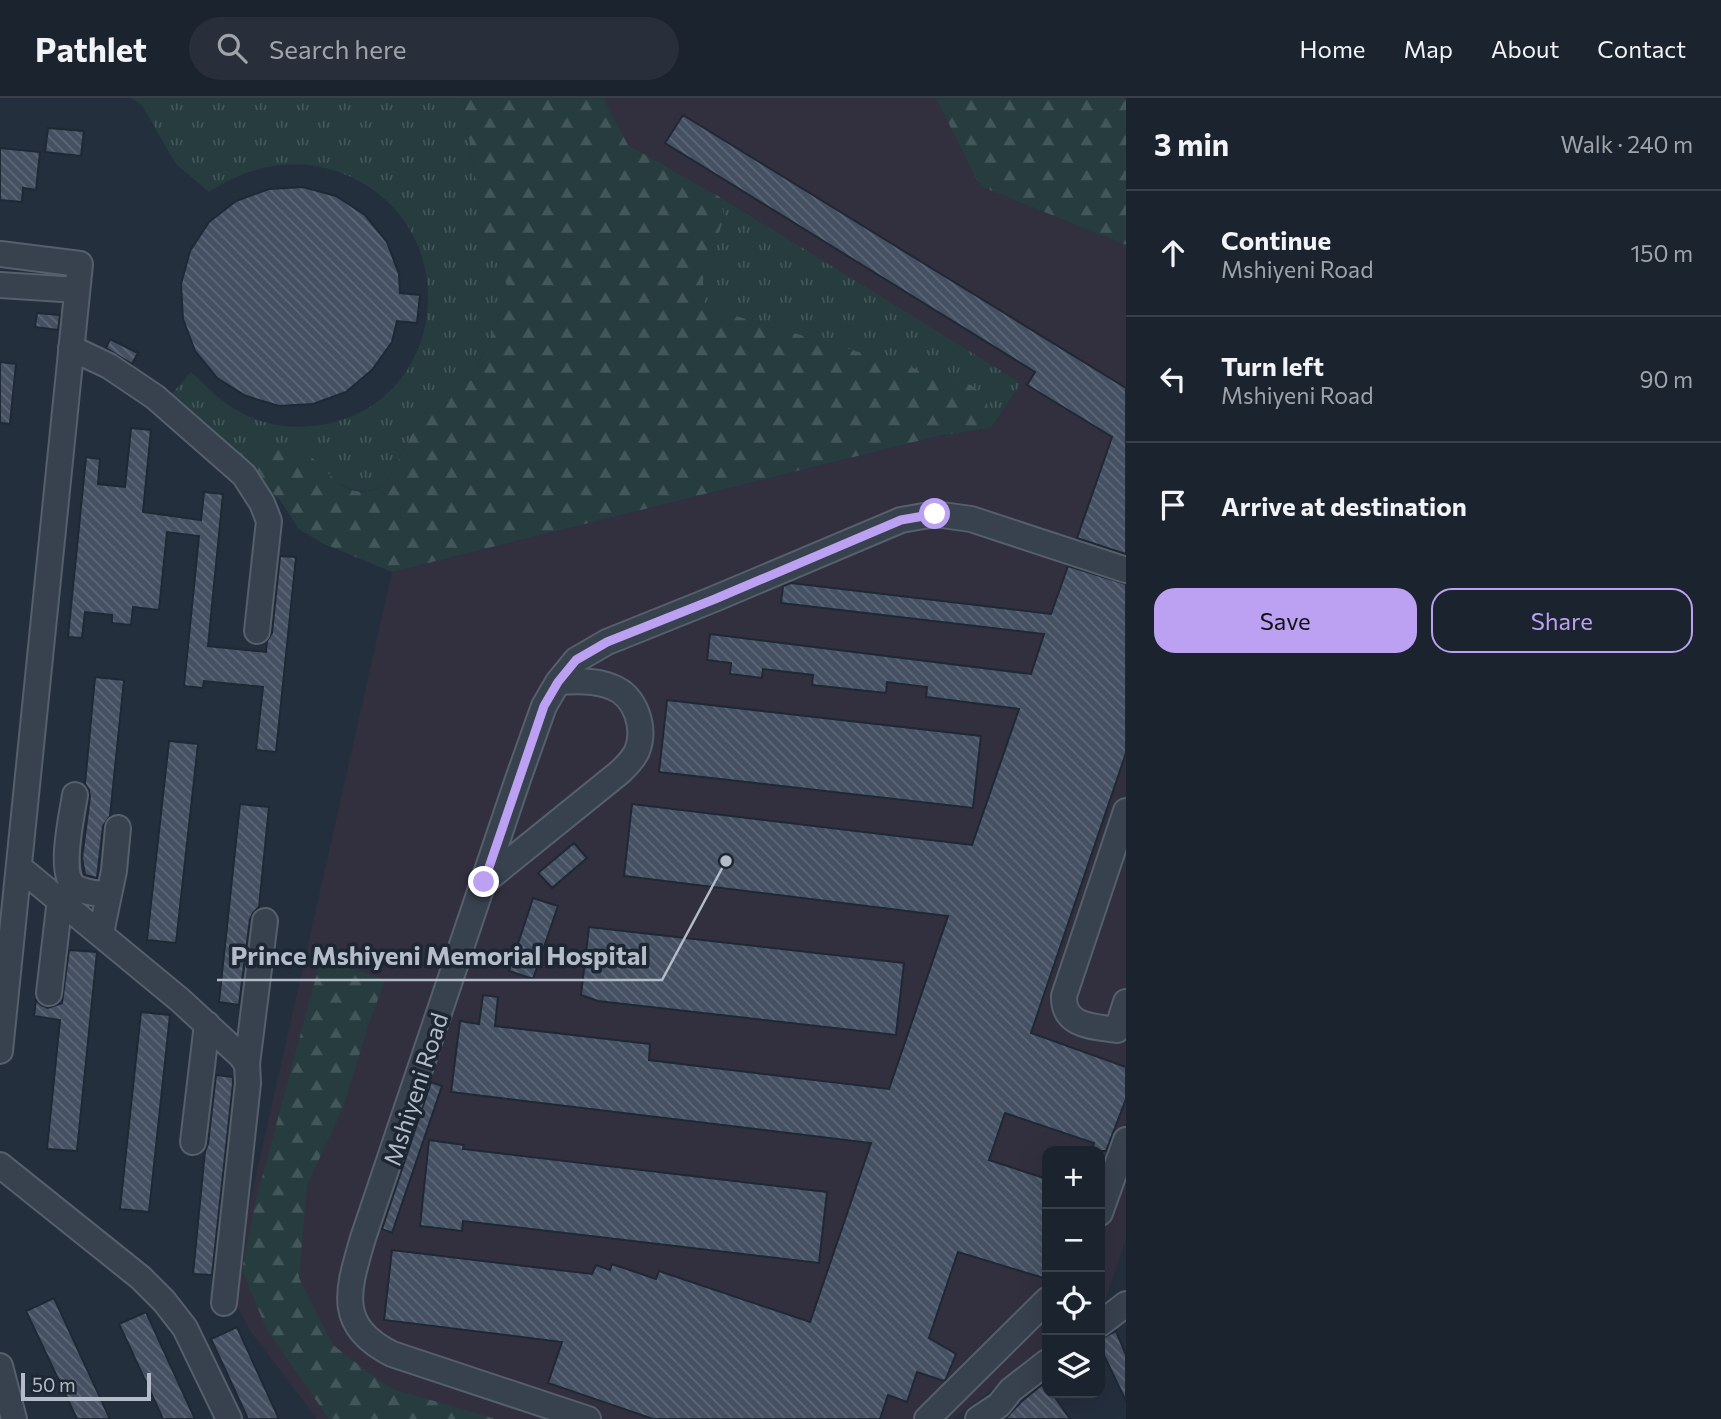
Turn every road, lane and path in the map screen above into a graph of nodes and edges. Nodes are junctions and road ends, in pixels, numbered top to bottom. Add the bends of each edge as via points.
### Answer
1 (0, 254) edge
2 (0, 285) edge
3 (77, 290) junction
4 (71, 348) junction
5 (1126, 570) edge
6 (257, 631) dead end
7 (558, 682) junction
8 (75, 795) dead end
9 (1126, 811) edge
10 (118, 828) dead end
11 (19, 867) junction
12 (484, 882) junction
13 (108, 895) junction
14 (60, 899) junction
15 (265, 922) dead end
16 (101, 933) junction
17 (49, 993) dead end
18 (1126, 1002) edge
19 (207, 1024) junction
20 (1122, 1032) edge
21 (0, 1051) edge
22 (247, 1064) junction
23 (1126, 1140) edge
24 (193, 1142) dead end
25 (0, 1165) edge
26 (1101, 1209) edge
27 (224, 1303) dead end
28 (1126, 1304) edge
29 (1042, 1305) edge
30 (1105, 1320) edge
31 (0, 1366) edge
32 (1042, 1366) edge
33 (14, 1419) edge
34 (229, 1419) edge
35 (588, 1419) edge
36 (927, 1419) edge
37 (978, 1419) edge

1 - 3 street via 80,264
2 - 3 street
3 - 4 street
4 - 6 street via 109,366 155,397 244,475 269,521
4 - 11 street
5 - 7 street, Mshiyeni Road via 971,519 935,514 901,520 607,642 576,660
7 - 12 street, Mshiyeni Road via 544,706
7 - 12 street via 595,682 621,691 638,714 641,729 636,752 620,772
8 - 13 street via 67,877 80,890
9 - 20 street via 1064,996 1065,1010 1074,1020
10 - 13 street
11 - 14 street
11 - 21 street
12 - 35 street, Mshiyeni Road via 350,1282 350,1310 363,1335 392,1354
13 - 16 street
14 - 16 street
14 - 17 street
15 - 22 street
16 - 19 street
18 - 20 street
19 - 22 street
19 - 24 street
22 - 27 street
23 - 26 street
25 - 34 street via 164,1301 185,1328
28 - 30 street
29 - 36 street
31 - 33 street
32 - 37 street

